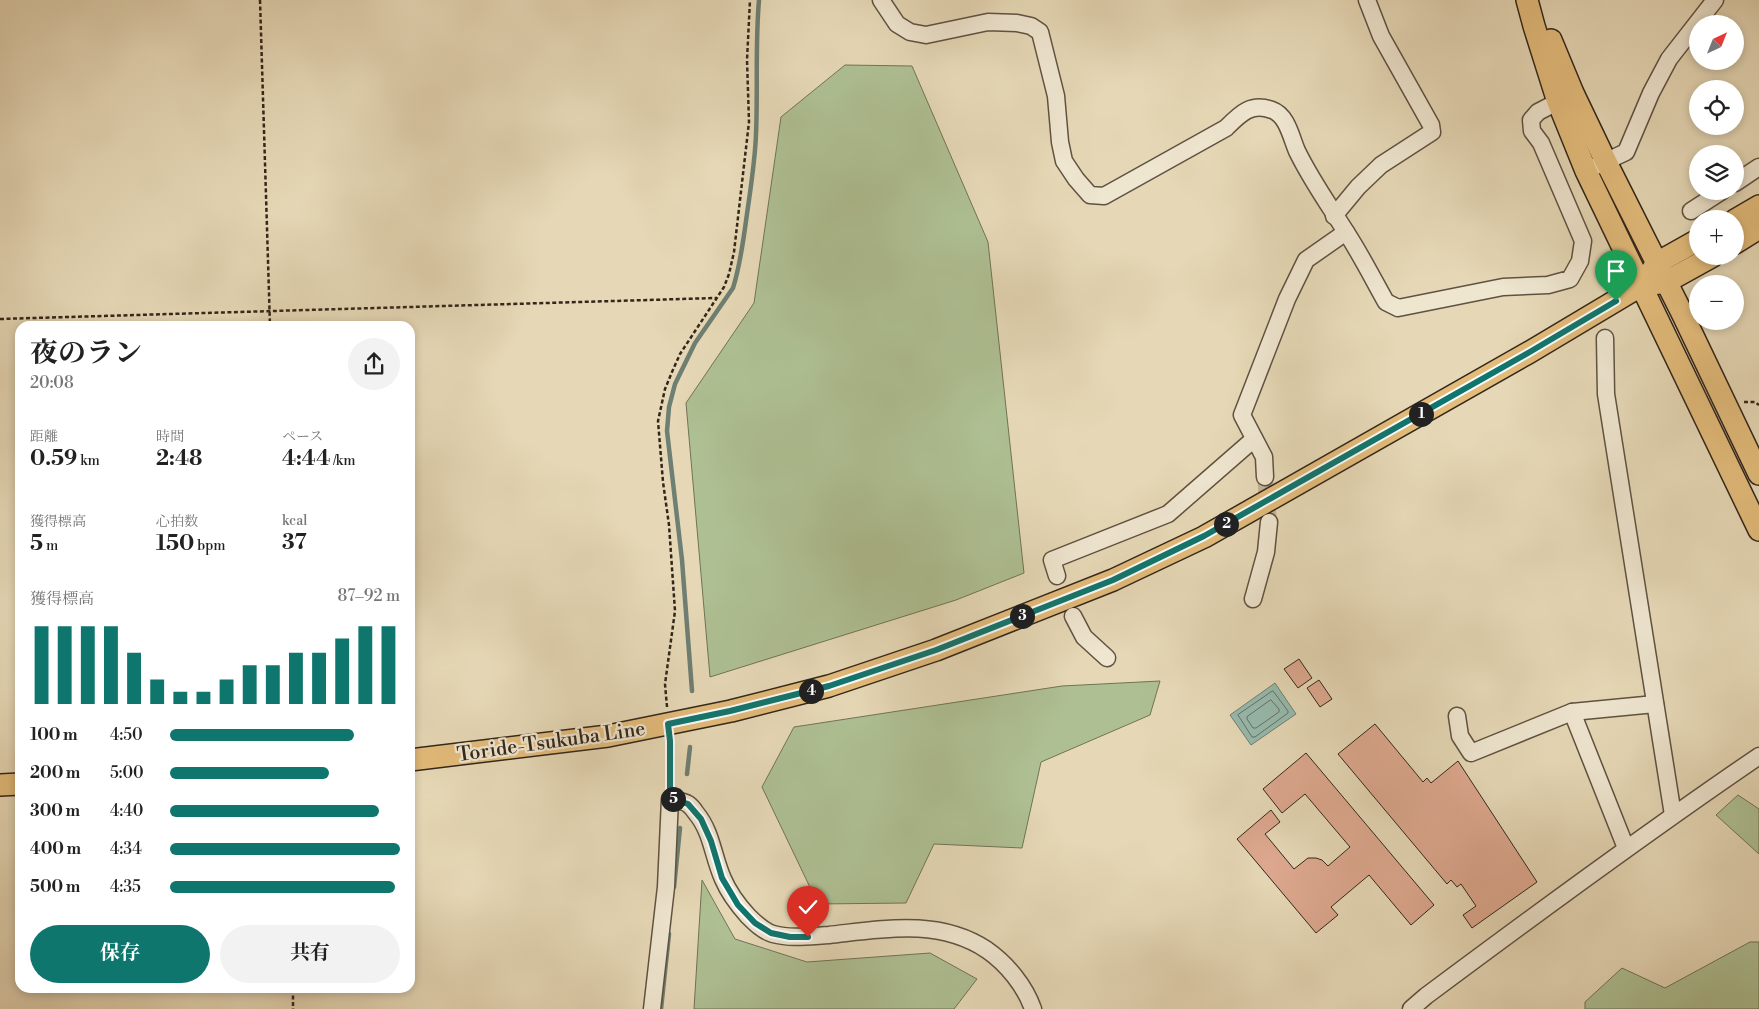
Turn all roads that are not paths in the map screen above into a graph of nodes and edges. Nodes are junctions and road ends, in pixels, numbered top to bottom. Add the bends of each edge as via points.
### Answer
1 (882, 0) edge
2 (1367, 0) edge
3 (1527, 0) edge
4 (1538, 0) edge
5 (1715, 0) edge
6 (1565, 98) junction
7 (1606, 162) junction
8 (1759, 167) edge
9 (1586, 171) junction
10 (1744, 177) edge
11 (1708, 200) edge
12 (1759, 206) edge
13 (1693, 210) edge
14 (1744, 215) edge
15 (1334, 216) junction
16 (1759, 228) edge
17 (1346, 232) junction
18 (1744, 237) edge
19 (1689, 245) edge
20 (1657, 263) junction
21 (1697, 265) edge
22 (1666, 282) junction
23 (1642, 285) junction
24 (1605, 338) dead end
25 (1254, 439) junction
26 (1759, 474) edge
27 (1265, 477) tunnel mouth
28 (1269, 522) tunnel mouth
29 (1759, 530) edge
30 (1057, 576) dead end
31 (1253, 599) dead end
32 (1073, 616) dead end
33 (1107, 658) dead end
34 (1655, 704) junction
35 (1572, 712) junction
36 (1458, 716) dead end
37 (1759, 756) edge
38 (415, 759) edge
39 (15, 784) edge
40 (0, 785) edge
41 (1673, 815) junction
42 (1626, 848) junction
43 (652, 1009) edge
44 (1033, 1009) edge
45 (1411, 1009) edge

1 - 15 street via 897,24 910,32 926,35 988,22 1018,23 1040,32 1056,96 1064,161 1090,195 1104,196 1226,128 1255,106 1273,110 1285,120 1310,176
2 - 15 street via 1381,36 1432,132 1381,165
3 - 6 main road via 1534,26
4 - 6 main road
5 - 7 street via 1669,59 1626,152
6 - 7 main road
6 - 9 main road
6 - 17 street via 1538,112 1531,120 1532,131 1541,143 1583,241 1580,261 1570,279 1548,285 1503,287 1398,308 1386,302
7 - 9 street
7 - 20 main road
8 - 10 street
9 - 23 main road
11 - 13 street
12 - 14 main road
15 - 17 street
16 - 18 main road
17 - 25 street via 1306,260 1286,299 1242,415
19 - 20 main road, Toride-Tsukuba Line
20 - 22 main road
20 - 23 main road, Toride-Tsukuba Line
21 - 22 main road, Toride-Tsukuba Line
22 - 23 main road, Toride-Tsukuba Line
22 - 26 main road
23 - 29 main road
23 - 38 main road, Toride-Tsukuba Line via 1204,536 1113,580 936,650 829,686 730,711 608,736
24 - 34 street via 1606,394
25 - 27 street via 1264,457
25 - 30 street via 1168,514 1052,560
28 - 31 street via 1266,552
32 - 33 street via 1084,637
34 - 35 street
34 - 41 street
35 - 36 street via 1471,753 1460,736
35 - 42 street
37 - 41 street
39 - 40 main road
41 - 42 street
42 - 45 street
43 - 44 street via 666,887 670,798 688,804 701,819 722,878 738,905 755,923 771,933 808,937 901,927 953,934 975,942 999,958 1018,980

